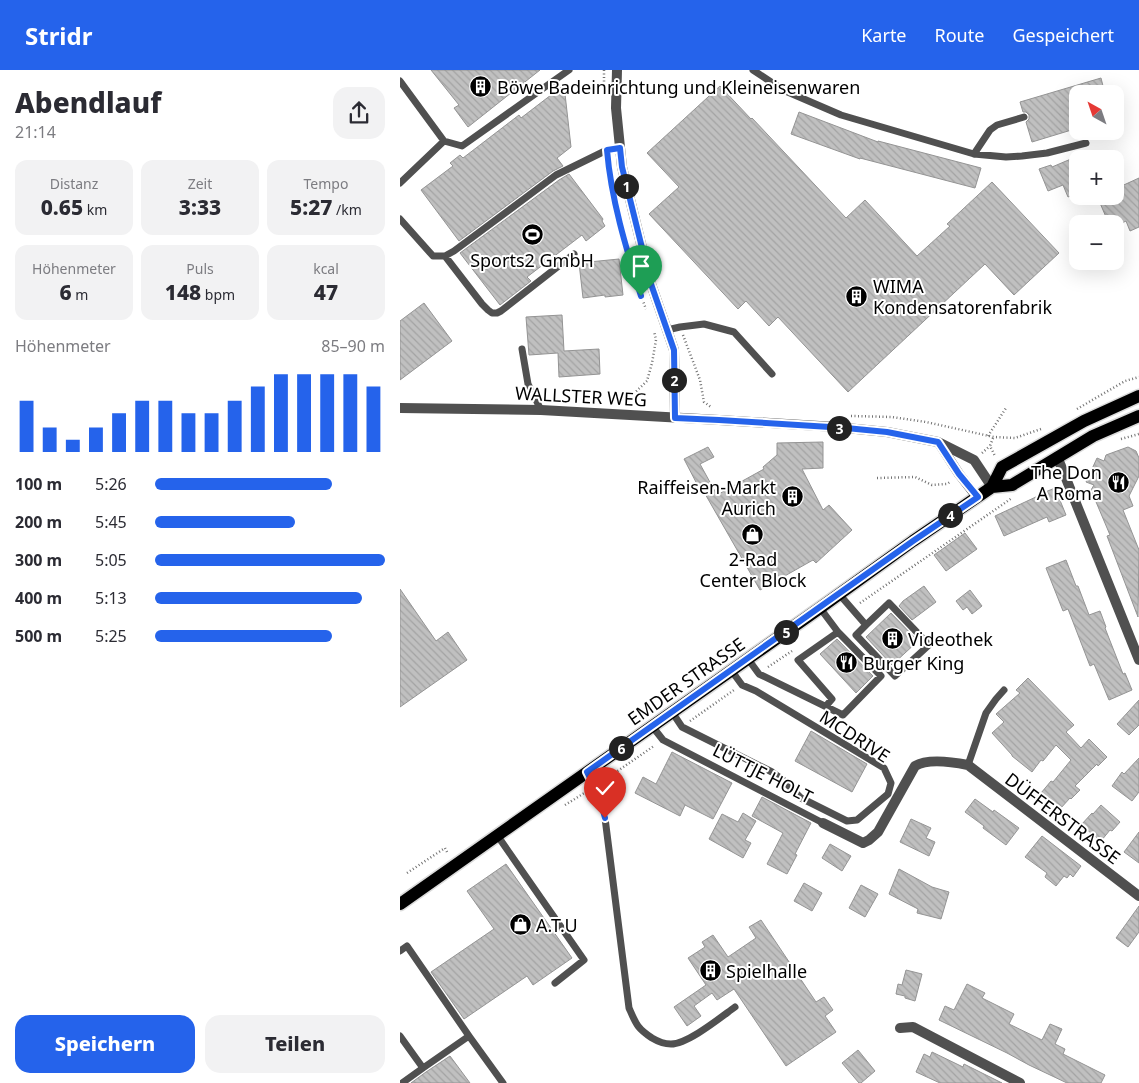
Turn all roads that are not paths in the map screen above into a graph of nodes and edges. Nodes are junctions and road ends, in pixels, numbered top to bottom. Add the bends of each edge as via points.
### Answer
1 (568, 70) edge
2 (618, 70) edge
3 (753, 70) edge
4 (400, 80) edge
5 (1024, 117) dead end
6 (444, 141) junction
7 (1086, 142) dead end
8 (620, 148) junction
9 (974, 154) junction
10 (400, 183) edge
11 (400, 219) edge
12 (574, 254) dead end
13 (444, 256) junction
14 (667, 330) junction
15 (522, 349) dead end
16 (772, 374) dead end
17 (1139, 396) edge
18 (400, 408) edge
19 (540, 410) junction
20 (1139, 416) edge
21 (675, 418) junction
22 (938, 442) junction
23 (1056, 457) junction
24 (992, 487) junction
25 (978, 497) junction
26 (839, 594) junction
27 (820, 608) junction
28 (866, 625) junction
29 (838, 632) junction
30 (748, 659) junction
31 (1139, 660) edge
32 (731, 670) junction
33 (1004, 690) dead end
34 (826, 706) junction
35 (672, 712) junction
36 (652, 726) junction
37 (968, 766) junction
38 (587, 772) junction
39 (823, 823) joint
40 (497, 835) junction
41 (1139, 896) edge
42 (400, 904) edge
43 (400, 951) edge
44 (555, 983) dead end
45 (735, 1007) dead end
46 (900, 1028) dead end
47 (400, 1036) edge
48 (469, 1036) junction
49 (423, 1068) junction
50 (402, 1083) edge
51 (503, 1083) edge
52 (1020, 1083) edge

1 - 6 lane via 462,146
2 - 8 street via 616,108
3 - 9 lane via 783,90 841,116
4 - 6 lane
5 - 9 lane via 990,130
6 - 10 lane
7 - 9 lane via 1022,156
8 - 13 lane via 607,150 556,175
8 - 14 street via 651,284
11 - 13 lane via 433,256
12 - 13 lane via 497,313 492,313 482,304
14 - 16 lane via 704,324 734,332
14 - 21 street via 674,350
15 - 19 lane via 528,384
17 - 24 main road, EMDER STRASSE via 1084,421 1002,467
18 - 19 street, WALLSTER WEG
19 - 21 street, WALLSTER WEG
20 - 23 main road, EMDER STRASSE
21 - 22 street, WALLSTER WEG via 887,432
22 - 24 street, WALLSTER WEG via 974,460
22 - 25 street
23 - 24 main road, EMDER STRASSE via 1012,485
23 - 31 street
24 - 25 main road, EMDER STRASSE
25 - 26 main road, EMDER STRASSE
26 - 27 main road, EMDER STRASSE
26 - 28 lane
27 - 29 lane
27 - 30 main road, EMDER STRASSE
28 - 28 lane via 856,634 895,676 929,645 889,603
29 - 34 lane via 798,660 832,699
29 - 34 lane via 881,676 843,715
30 - 32 main road, EMDER STRASSE
30 - 34 lane via 758,674
32 - 35 main road, EMDER STRASSE
32 - 35 lane, MCDRIVE via 742,684 884,768 891,783 888,794 857,820 847,821 801,798 772,772 682,727
33 - 37 lane via 986,713
35 - 36 main road, EMDER STRASSE
36 - 38 main road, EMDER STRASSE
36 - 39 lane, LÜTTJE HOLT via 663,740
37 - 39 street, LÜTTJE HOLT via 949,762 926,762 915,766 878,832 863,843
37 - 41 street, DÜFFERSTRASSE
38 - 40 main road, EMDER STRASSE
38 - 45 lane via 605,818 629,1008 636,1024 657,1041 672,1044 689,1038
40 - 42 main road, EMDER STRASSE
40 - 44 lane via 584,960
43 - 48 lane via 407,946
46 - 52 street via 913,1027
47 - 49 lane
48 - 49 lane
48 - 51 lane
49 - 50 lane

